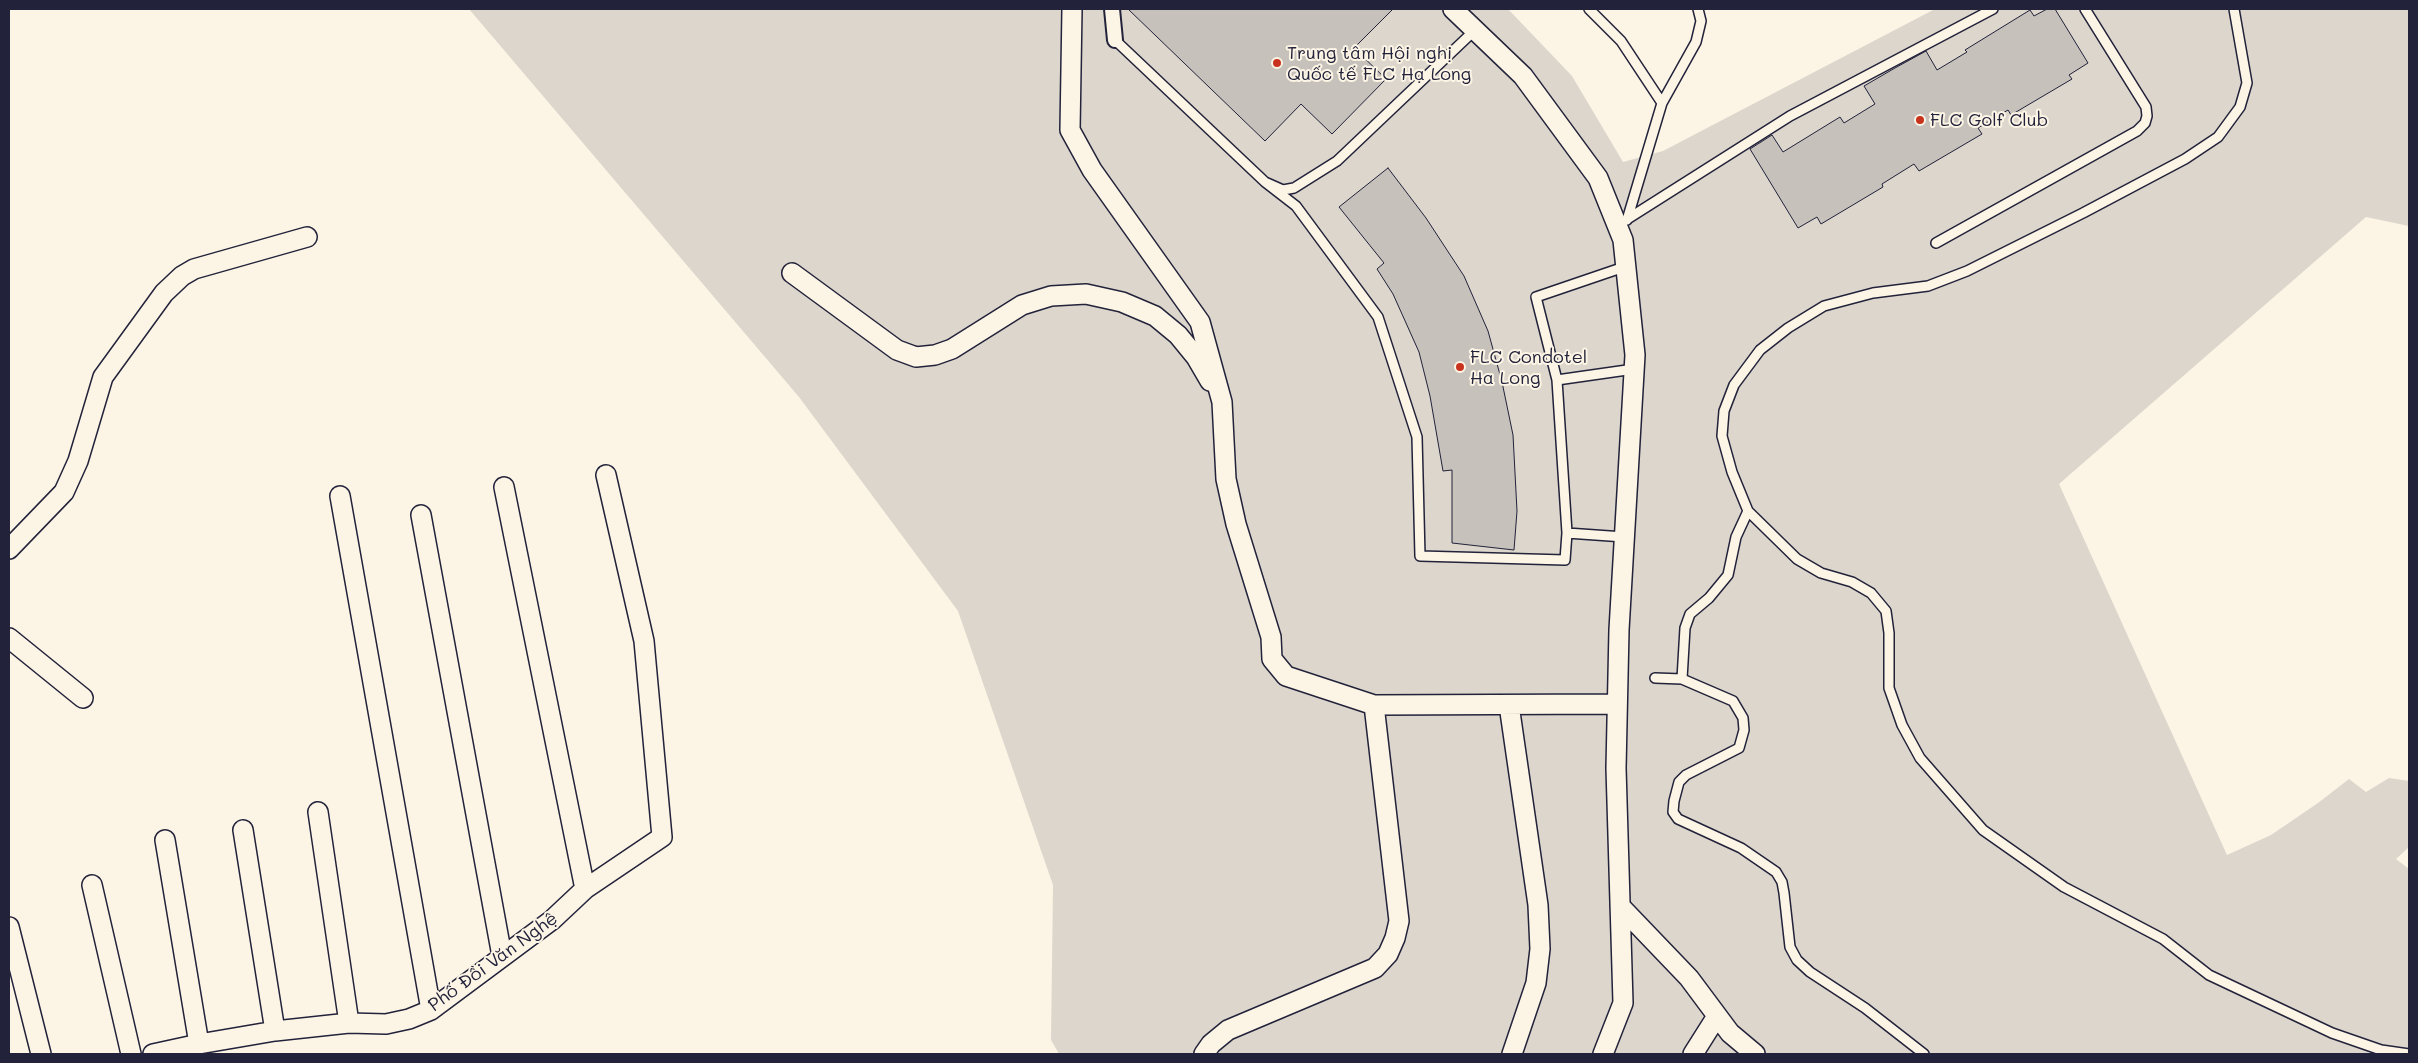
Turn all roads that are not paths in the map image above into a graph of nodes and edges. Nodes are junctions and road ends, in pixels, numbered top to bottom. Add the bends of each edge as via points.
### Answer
1 (1072, 9) edge
2 (1112, 9) edge
3 (1453, 9) edge
4 (1589, 9) edge
5 (1698, 9) edge
6 (1993, 9) edge
7 (2085, 9) edge
8 (2234, 9) edge
9 (1475, 30) junction
10 (1115, 40) joint
11 (1662, 103) junction
12 (1265, 182) junction
13 (1623, 222) junction
14 (307, 237) dead end
15 (1936, 243) dead end
16 (1627, 266) junction
17 (792, 273) dead end
18 (1634, 369) junction
19 (1557, 380) junction
20 (1222, 402) junction
21 (606, 475) dead end
22 (504, 487) dead end
23 (340, 496) dead end
24 (1748, 511) junction
25 (421, 515) dead end
26 (1567, 533) junction
27 (1624, 537) junction
28 (9, 549) edge
29 (9, 638) edge
30 (1655, 678) dead end
31 (1682, 680) junction
32 (83, 698) dead end
33 (1617, 704) junction
34 (1508, 705) junction
35 (1374, 706) junction
36 (318, 812) dead end
37 (242, 830) dead end
38 (165, 840) dead end
39 (92, 885) dead end
40 (586, 889) junction
41 (1620, 906) junction
42 (9, 927) edge
43 (502, 956) junction
44 (431, 1010) junction
45 (1717, 1016) junction
46 (349, 1023) junction
47 (275, 1031) junction
48 (199, 1044) junction
49 (41, 1054) edge
50 (130, 1054) edge
51 (153, 1054) edge
52 (1204, 1054) edge
53 (1512, 1054) edge
54 (1603, 1054) edge
55 (1693, 1054) edge
56 (1755, 1054) edge
57 (1924, 1054) edge
58 (2409, 1054) edge

1 - 20 street via 1070,130 1092,170 1200,322
2 - 10 street
3 - 9 street
4 - 11 lane via 1621,41
5 - 11 lane via 1701,21 1696,42
6 - 13 lane via 1790,116
7 - 15 lane via 2146,107 2145,123 2137,131
8 - 24 lane via 2247,84 2240,107 2218,137 2185,159 1967,271 1928,286 1873,293 1824,306 1760,350 1734,385 1724,411 1722,436
9 - 12 lane via 1337,161 1294,188 1283,190
9 - 13 street via 1523,76 1598,178
10 - 12 lane
11 - 13 lane
12 - 26 lane via 1296,206 1378,317 1417,437 1420,556 1565,560
13 - 16 street
14 - 28 street via 194,269 164,293 103,377 78,461 64,492
16 - 18 street
16 - 19 lane via 1536,297
17 - 20 street via 897,350 916,357 935,356 952,349 1022,305 1051,296 1086,294 1122,302 1155,316 1178,335 1196,357
18 - 19 lane
18 - 27 street
19 - 26 lane
20 - 35 street via 1226,479 1236,524 1271,637 1272,660 1286,676
21 - 40 street, Phố Đồi Văn Nghệ via 644,641 662,837
22 - 40 street
23 - 44 street
24 - 31 lane via 1736,537 1728,575 1690,614 1684,628
24 - 58 lane via 1797,559 1821,573 1852,582 1871,593 1886,611 1889,688 1902,725 1920,758 1983,830 2064,887 2163,939 2209,975 2332,1033 2381,1050
25 - 43 street
26 - 27 lane
27 - 33 street
29 - 32 street
30 - 31 lane
31 - 57 lane via 1734,701 1743,718 1744,730 1739,748 1686,775 1679,782 1674,800 1678,819 1741,848 1776,872 1782,882 1790,947 1797,960
33 - 34 street
33 - 41 street
34 - 35 street
34 - 53 street via 1538,905 1540,949 1536,984
35 - 52 street via 1399,921 1388,954 1375,968 1228,1030
36 - 46 street
37 - 47 street
38 - 48 street
39 - 50 street
40 - 43 street, Phố Đồi Văn Nghệ via 552,920
41 - 45 street via 1689,978
41 - 54 street via 1623,1003
42 - 49 street
43 - 44 street, Phố Đồi Văn Nghệ
44 - 46 street, Phố Đồi Văn Nghệ via 386,1024
45 - 55 street
45 - 56 street via 1730,1033
46 - 47 street, Phố Đồi Văn Nghệ
47 - 48 street, Phố Đồi Văn Nghệ
48 - 51 street, Phố Đồi Văn Nghệ

